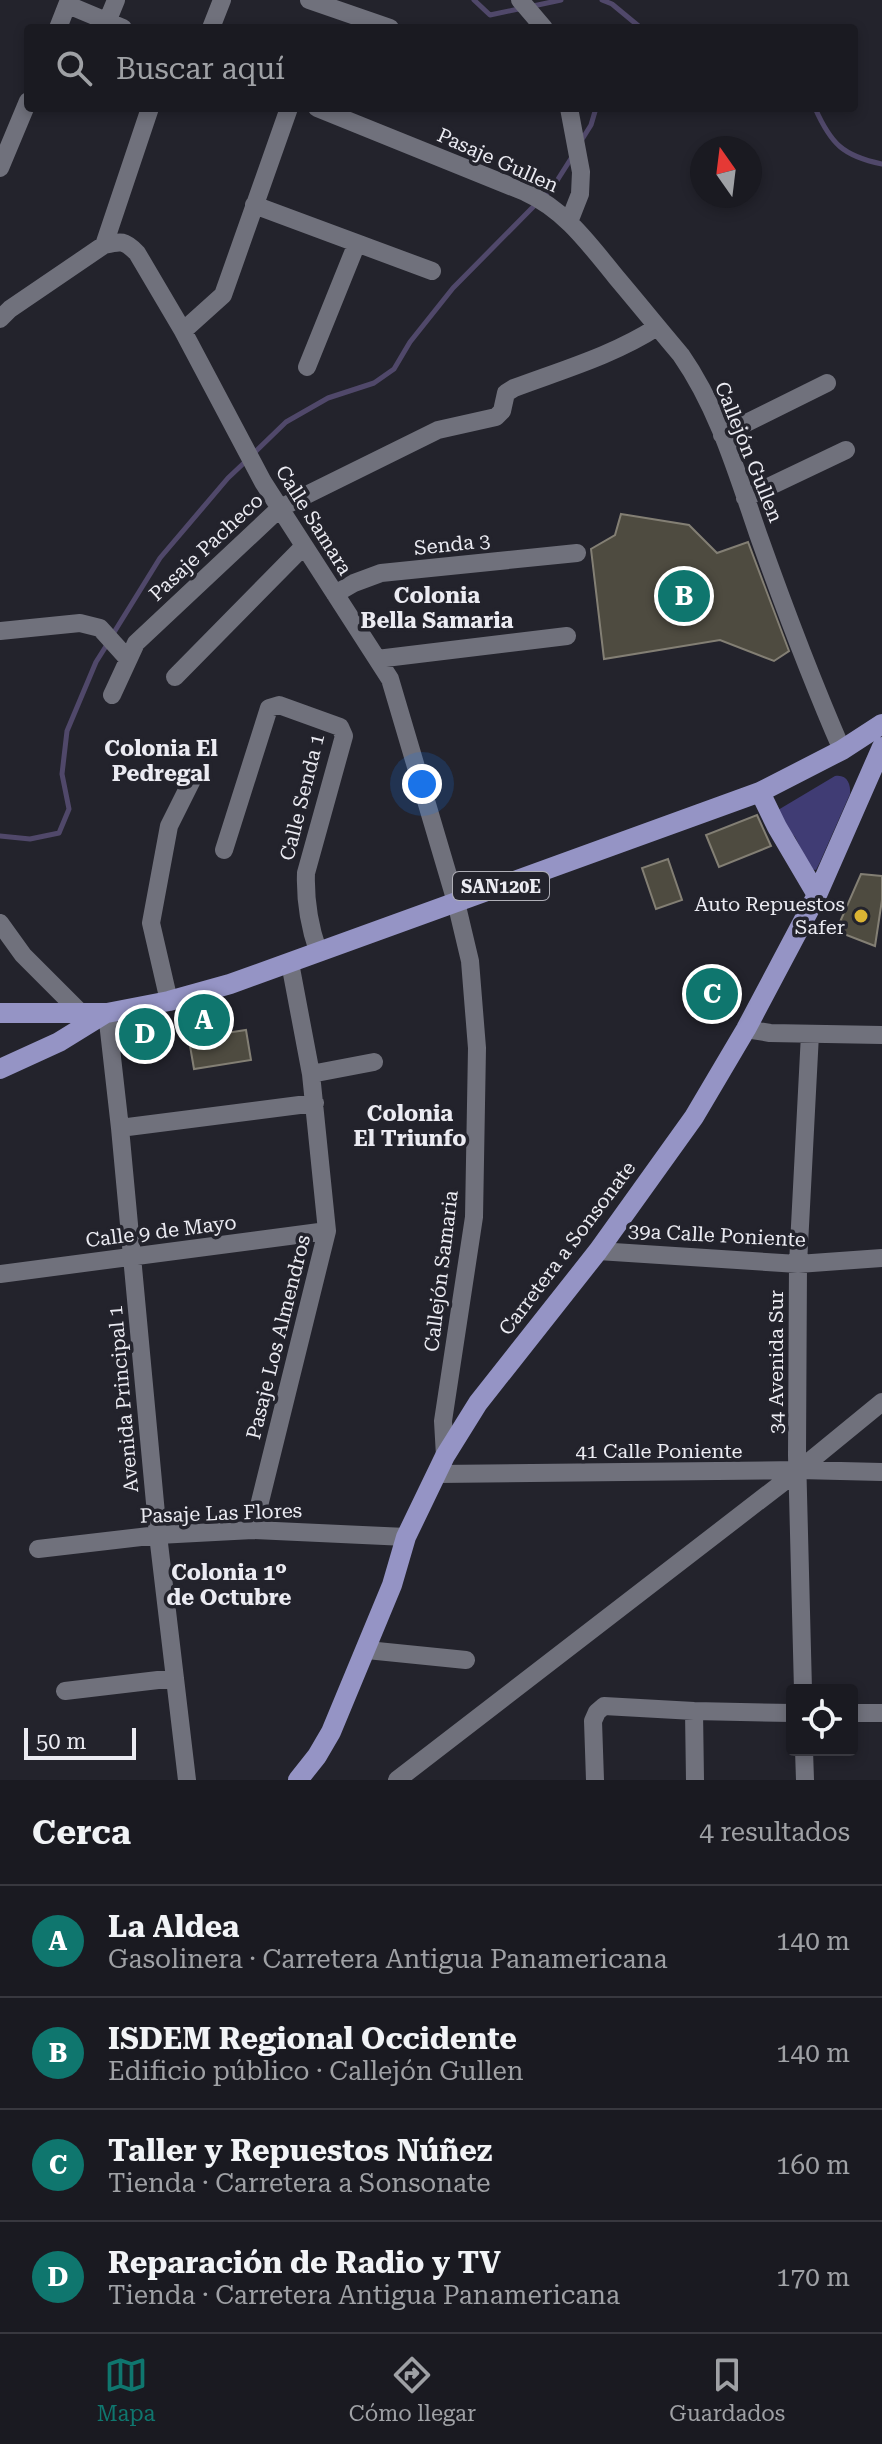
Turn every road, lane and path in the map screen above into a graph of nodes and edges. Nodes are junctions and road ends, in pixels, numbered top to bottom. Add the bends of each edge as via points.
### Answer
1 (116, 0) edge
2 (222, 0) edge
3 (309, 0) edge
4 (520, 0) edge
5 (69, 3) edge
6 (60, 24) edge
7 (113, 24) edge
8 (115, 24) edge
9 (213, 24) edge
10 (378, 24) edge
11 (541, 24) edge
12 (24, 111) edge
13 (149, 112) edge
14 (288, 112) edge
15 (327, 112) edge
16 (570, 112) edge
17 (0, 168) edge
18 (254, 205) junction
19 (569, 222) junction
20 (357, 243) junction
21 (104, 245) junction
22 (432, 271) dead end
23 (0, 319) edge
24 (657, 327) junction
25 (183, 331) junction
26 (307, 367) dead end
27 (827, 383) dead end
28 (722, 435) junction
29 (846, 450) dead end
30 (745, 498) junction
31 (280, 508) junction
32 (304, 546) junction
33 (577, 553) dead end
34 (335, 594) junction
35 (0, 631) edge
36 (567, 636) dead end
37 (128, 659) junction
38 (377, 659) junction
39 (175, 677) dead end
40 (112, 695) dead end
41 (882, 724) edge
42 (882, 747) edge
43 (842, 750) junction
44 (193, 778) dead end
45 (760, 792) junction
46 (224, 850) dead end
47 (817, 895) junction
48 (456, 902) junction
49 (0, 923) edge
50 (318, 951) junction
51 (290, 963) junction
52 (169, 1001) junction
53 (0, 1013) edge
54 (81, 1013) junction
55 (107, 1013) junction
56 (746, 1029) junction
57 (810, 1034) junction
58 (882, 1035) edge
59 (374, 1062) dead end
60 (0, 1069) edge
61 (311, 1074) junction
62 (315, 1103) junction
63 (120, 1128) junction
64 (327, 1231) junction
65 (598, 1251) junction
66 (132, 1257) junction
67 (882, 1258) edge
68 (798, 1264) junction
69 (0, 1274) edge
70 (882, 1402) edge
71 (441, 1465) junction
72 (799, 1470) junction
73 (882, 1472) edge
74 (253, 1530) junction
75 (158, 1535) junction
76 (406, 1537) junction
77 (38, 1549) dead end
78 (367, 1650) junction
79 (466, 1660) dead end
80 (175, 1678) junction
81 (803, 1684) edge
82 (65, 1691) dead end
83 (694, 1711) junction
84 (786, 1713) edge
85 (858, 1713) edge
86 (882, 1713) edge
87 (804, 1756) edge
88 (187, 1780) edge
89 (298, 1780) edge
90 (397, 1780) edge
91 (595, 1780) edge
92 (695, 1780) edge
93 (805, 1780) edge

1 - 8 street
2 - 9 street
3 - 10 street
4 - 11 street
5 - 6 street
5 - 7 street
12 - 17 street
13 - 21 street
14 - 18 street
15 - 19 street, Pasaje Gullen via 525,192
16 - 19 street via 581,172 580,194
18 - 20 street
18 - 25 street via 223,295
19 - 24 street, Callejón Gullen
20 - 22 street
20 - 26 street
21 - 23 street
21 - 25 street, Calle Samara via 119,241 137,253
24 - 28 street, Callejón Gullen via 692,372
24 - 31 street, Pasaje Pacheco via 611,351 514,388 506,393 496,417 438,430
25 - 31 street, Calle Samara
27 - 28 street
28 - 30 street, Callejón Gullen
29 - 30 street
30 - 43 street, Callejón Gullen via 806,668
31 - 32 street, Calle Samara
31 - 37 street, Pasaje Pacheco via 136,643
32 - 34 street, Calle Samara
32 - 39 street
33 - 34 street, Senda 3 via 381,573
34 - 38 street, Calle Samara
35 - 37 street via 80,623 100,628
36 - 38 street
37 - 40 street, Pasaje Pacheco
38 - 48 street, Calle Samara via 390,679
41 - 43 main road, SAN120E
42 - 47 main road, Carretera a Sonsonate
43 - 45 main road, SAN120E
44 - 52 street via 169,826 151,923
45 - 47 main road
45 - 48 main road, SAN120E
46 - 50 street, Calle Senda 1 via 269,708 279,705 340,727 344,736 306,873 310,928
47 - 56 main road, Carretera a Sonsonate
48 - 50 main road, SAN120E
48 - 71 street, Callejón Samaria via 470,961 477,1048 474,1217
49 - 54 street via 23,955
50 - 51 main road, SAN120E
51 - 52 main road, SAN120E
51 - 61 street, Pasaje Los Almendros
52 - 55 main road, SAN120E
53 - 54 main road, SAN120E
54 - 55 main road, SAN120E
55 - 60 main road, SAN120E
55 - 63 street, Avenida Principal 1
56 - 57 street
56 - 65 main road, Carretera a Sonsonate via 694,1117
57 - 58 street
57 - 68 street, 34 Avenida Sur
59 - 61 street
61 - 62 street, Pasaje Los Almendros
62 - 63 street
62 - 64 street, Pasaje Los Almendros
63 - 66 street, Avenida Principal 1
64 - 66 street, Calle 9 de Mayo
64 - 74 street, Pasaje Los Almendros
65 - 68 street, 39a Calle Poniente
65 - 71 main road, Carretera a Sonsonate via 478,1403
66 - 69 street, Calle 9 de Mayo
66 - 75 street, Avenida Principal 1
67 - 68 street, 39a Calle Poniente
68 - 72 street, 34 Avenida Sur
70 - 72 street
71 - 72 street, 41 Calle Poniente
71 - 76 main road, Carretera a Sonsonate
72 - 73 street, 41 Calle Poniente
72 - 81 street, 34 Avenida Sur
72 - 90 street
74 - 75 street, Pasaje Las Flores
74 - 76 street, Pasaje Las Flores
75 - 77 street, Pasaje Las Flores
75 - 80 street, Avenida Principal 1
76 - 78 main road, Carretera a Sonsonate
78 - 79 street
78 - 89 main road, Carretera a Sonsonate via 331,1732
80 - 82 street
80 - 88 street, Avenida Principal 1
83 - 84 street
83 - 91 street via 604,1706 593,1721
83 - 92 street
85 - 86 street
87 - 93 street

